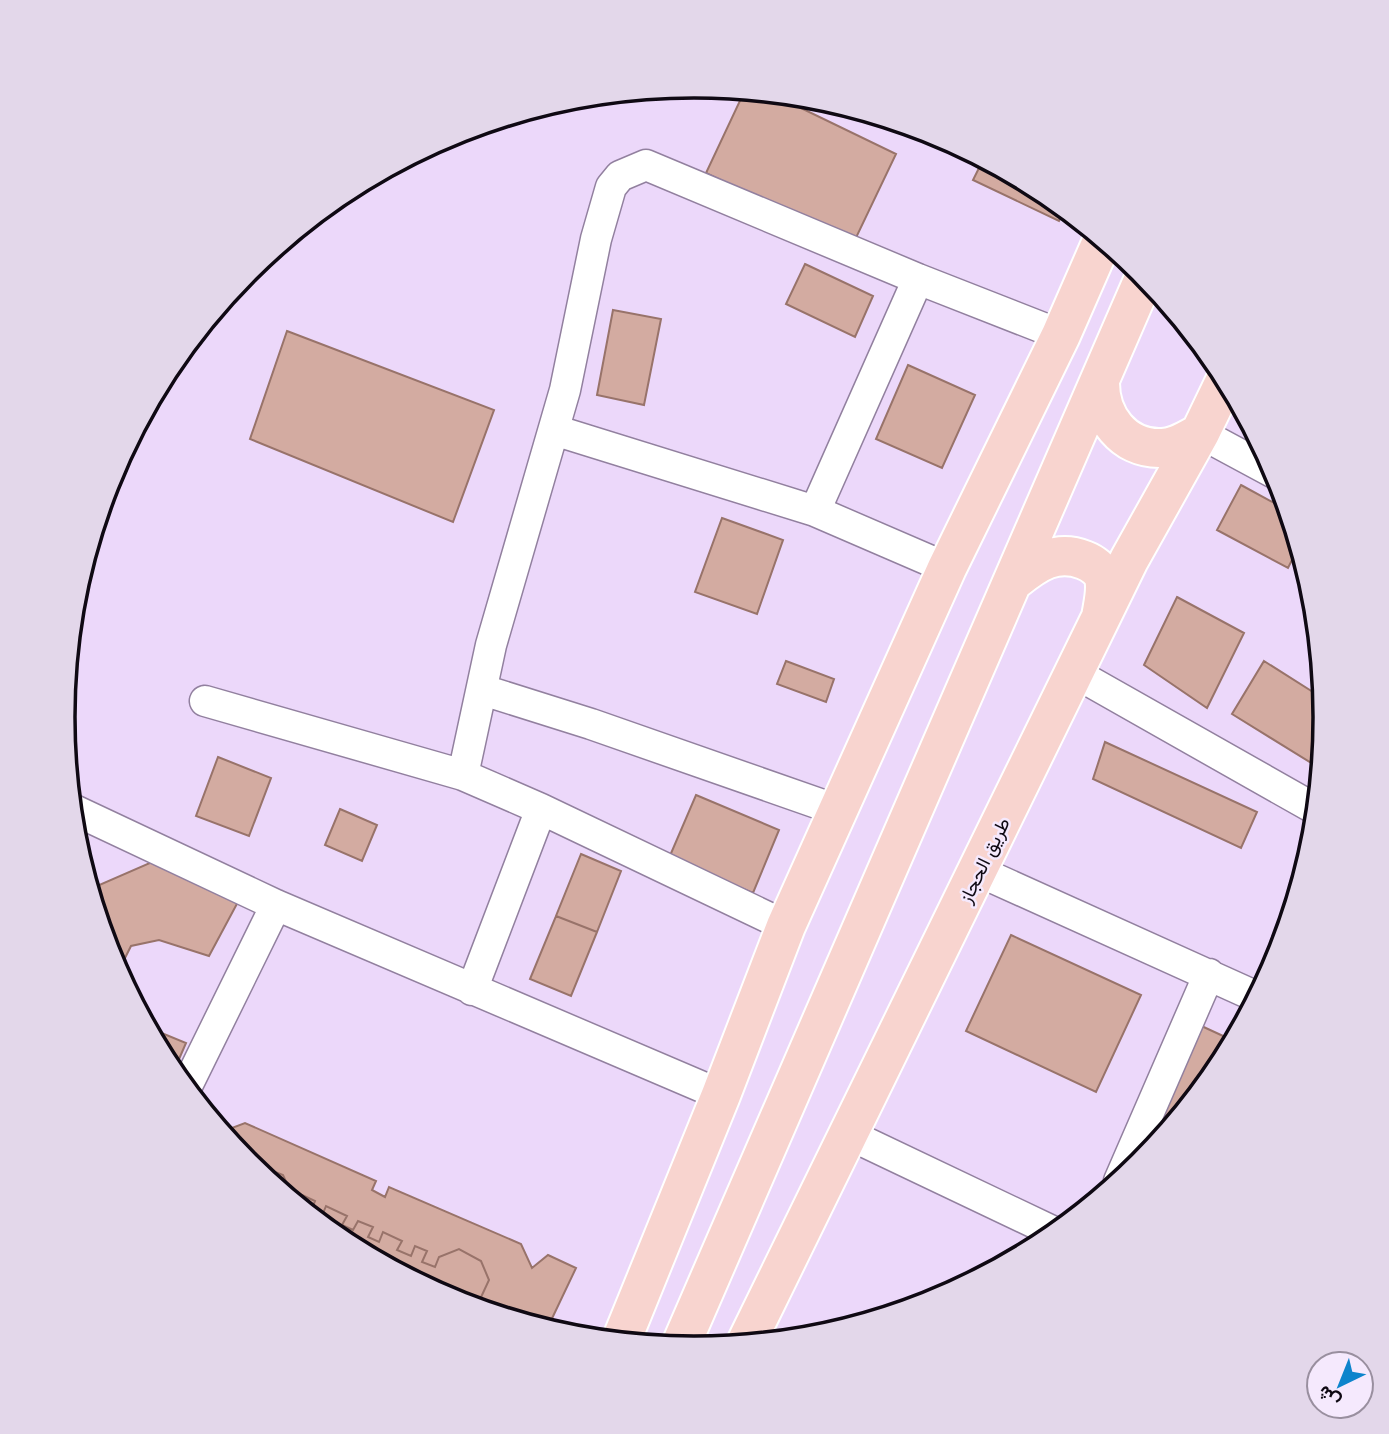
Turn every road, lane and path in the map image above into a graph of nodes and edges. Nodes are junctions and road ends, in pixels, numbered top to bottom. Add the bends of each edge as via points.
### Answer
1 (1099, 248) edge
2 (918, 279) junction
3 (1140, 288) edge
4 (1061, 335) junction
5 (1100, 383) junction
6 (1220, 391) edge
7 (554, 430) junction
8 (1200, 433) junction
9 (1260, 465) edge
10 (815, 511) junction
11 (947, 568) junction
12 (1015, 580) junction
13 (1101, 619) junction
14 (1075, 673) junction
15 (483, 690) junction
16 (205, 701) dead end
17 (463, 775) junction
18 (1307, 804) edge
19 (541, 809) junction
20 (837, 810) junction
21 (83, 814) edge
22 (978, 871) junction
23 (276, 905) junction
24 (786, 926) junction
25 (1209, 974) junction
26 (472, 990) junction
27 (1249, 993) edge
28 (191, 1077) edge
29 (721, 1095) junction
30 (848, 1134) junction
31 (1129, 1158) edge
32 (1045, 1228) edge
33 (625, 1332) edge
34 (751, 1333) edge
35 (679, 1336) edge

1 - 4 main road
2 - 4 street
2 - 7 street via 646,165 620,176 611,187
2 - 10 street
3 - 5 main road
4 - 11 main road
5 - 8 main road via 1107,419 1121,435 1139,445 1160,449
5 - 12 main road
6 - 8 main road, طريق الحجاز
7 - 10 street
7 - 15 street via 491,645
8 - 9 street
8 - 13 main road, طريق الحجاز
10 - 11 street
11 - 20 main road
12 - 13 main road via 1050,557 1063,555 1089,562 1104,578
12 - 35 main road
13 - 14 main road, طريق الحجاز
14 - 18 street
14 - 22 main road, طريق الحجاز
15 - 17 street
15 - 20 street
16 - 17 street
17 - 19 street
19 - 24 street
19 - 26 street
20 - 24 main road
21 - 23 street
22 - 25 street
22 - 30 main road, طريق الحجاز
23 - 26 street
23 - 28 street
24 - 29 main road
25 - 27 street
25 - 31 street
26 - 29 street
29 - 33 main road
30 - 32 street
30 - 34 main road, طريق الحجاز

